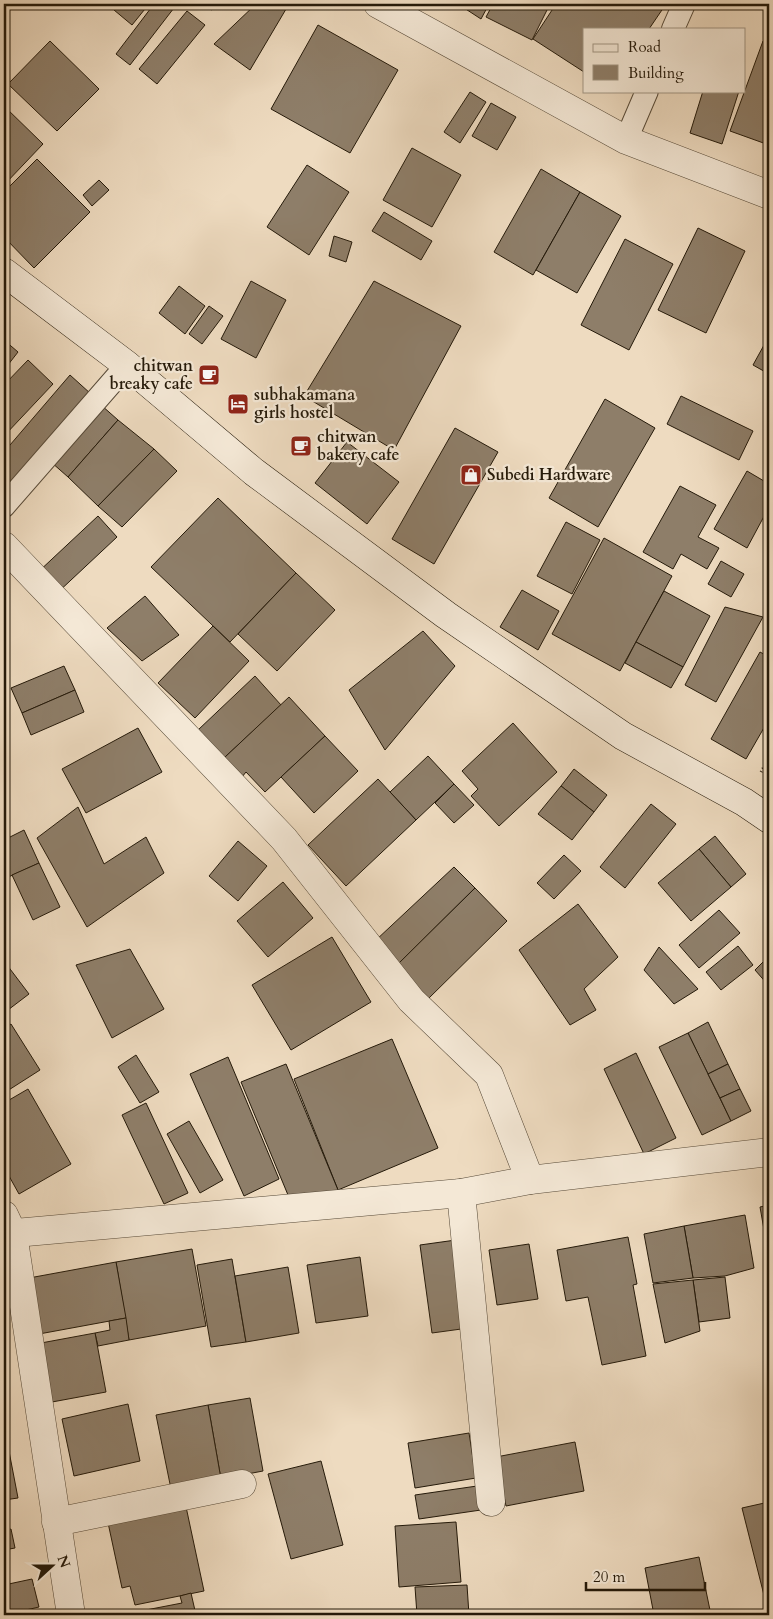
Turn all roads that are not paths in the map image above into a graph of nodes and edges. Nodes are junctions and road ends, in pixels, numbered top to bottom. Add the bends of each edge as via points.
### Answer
1 (378, 4) edge
2 (684, 4) edge
3 (673, 28) edge
4 (647, 92) edge
5 (626, 140) junction
6 (769, 195) edge
7 (4, 272) edge
8 (127, 365) junction
9 (4, 506) edge
10 (4, 546) edge
11 (769, 819) edge
12 (769, 1152) edge
13 (530, 1180) junction
14 (461, 1193) junction
15 (7, 1228) edge
16 (242, 1484) dead end
17 (491, 1502) dead end
18 (56, 1522) junction
19 (71, 1615) edge

1 - 5 street
2 - 3 lane
4 - 5 lane
5 - 6 street
7 - 8 street
8 - 9 lane
8 - 11 street via 254,472 446,615 623,736
10 - 13 street via 284,839 411,1000 489,1075
12 - 13 street
13 - 14 street
14 - 15 street
14 - 17 street
15 - 18 street
16 - 18 street
18 - 19 street

